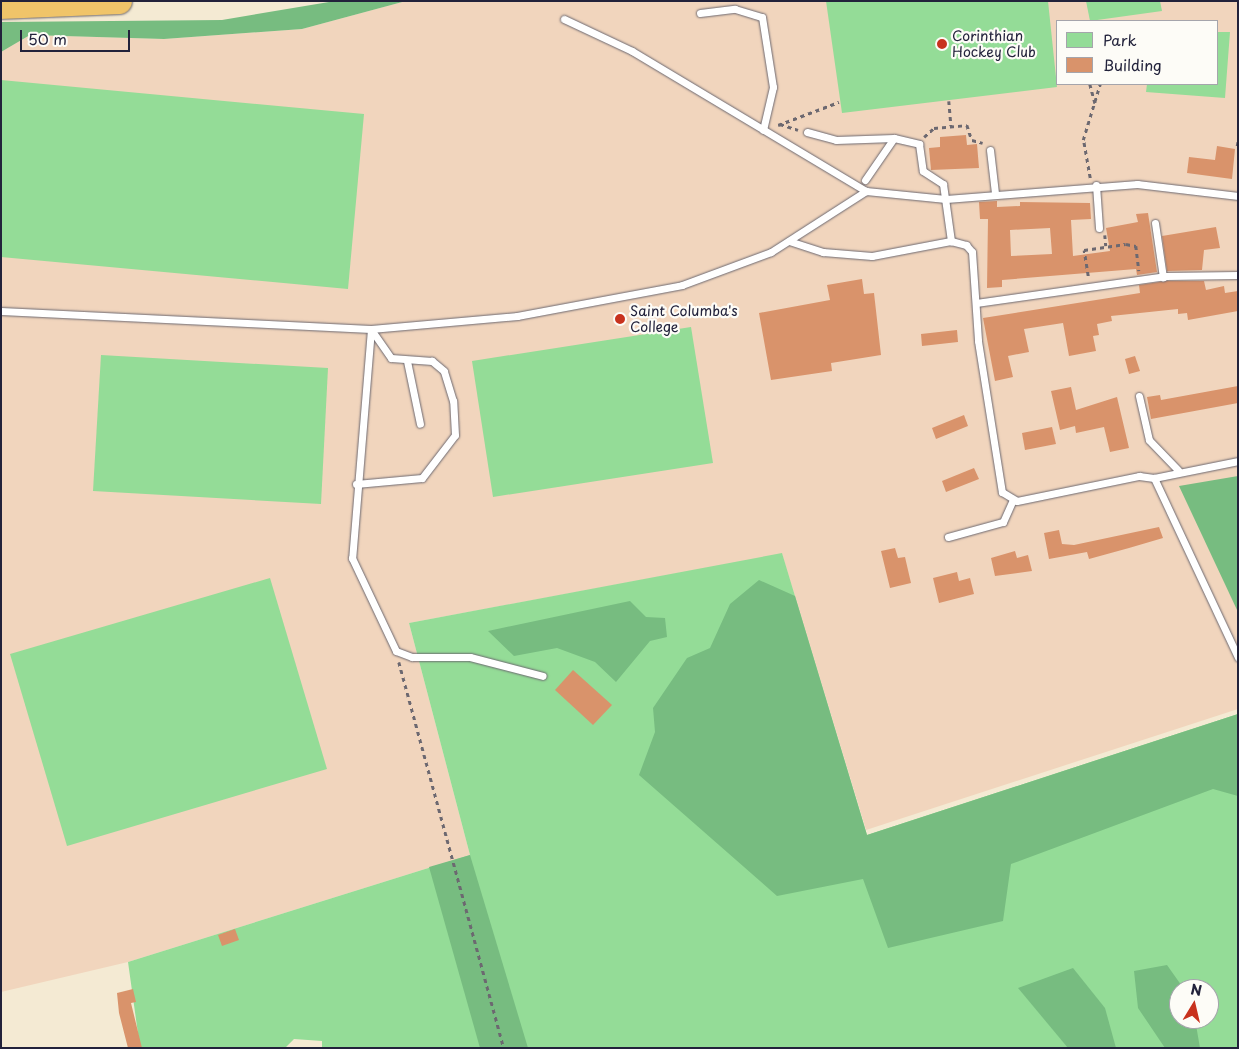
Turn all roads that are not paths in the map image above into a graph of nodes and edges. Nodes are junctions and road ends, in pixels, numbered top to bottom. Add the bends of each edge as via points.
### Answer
1 (119, 1) edge
2 (1, 6) edge
3 (700, 13) dead end
4 (564, 19) dead end
5 (763, 130) junction
6 (807, 132) road end
7 (894, 138) junction
8 (990, 150) road end
9 (865, 180) dead end
10 (1093, 185) junction
11 (866, 191) junction
12 (994, 193) junction
13 (1238, 196) edge
14 (946, 199) junction
15 (1154, 223) dead end
16 (1102, 230) road end
17 (789, 241) junction
18 (951, 241) junction
19 (1238, 275) edge
20 (1162, 277) junction
21 (976, 303) junction
22 (1, 312) edge
23 (371, 328) junction
24 (407, 361) junction
25 (1139, 396) dead end
26 (420, 424) dead end
27 (1238, 461) edge
28 (1178, 470) junction
29 (1154, 478) junction
30 (356, 484) junction
31 (1013, 500) junction
32 (948, 538) dead end
33 (1238, 657) edge
34 (543, 676) dead end

1 - 2 highway
3 - 5 lane via 735,9 762,17 773,87
4 - 5 lane via 632,51
5 - 11 lane
6 - 7 lane via 836,140
7 - 9 lane
7 - 14 lane via 919,144 923,171 943,184
8 - 12 lane
10 - 12 lane
10 - 13 lane via 1137,184
10 - 16 lane
11 - 14 lane
11 - 17 lane
12 - 14 lane
14 - 18 lane
15 - 20 lane
17 - 18 lane via 823,252 872,256
17 - 23 lane via 682,285 621,300 454,324
18 - 21 lane via 972,252
19 - 20 lane
20 - 21 lane
21 - 31 lane via 1002,492
22 - 23 lane
23 - 24 lane via 391,358
23 - 30 lane
24 - 26 lane
24 - 30 lane via 432,360 444,371 453,401 455,435 422,478
25 - 28 lane via 1149,440
27 - 28 lane
28 - 29 lane
29 - 31 lane via 1138,476
29 - 33 lane
30 - 34 lane via 352,558 396,651 412,657 470,657
31 - 32 lane via 1003,522

